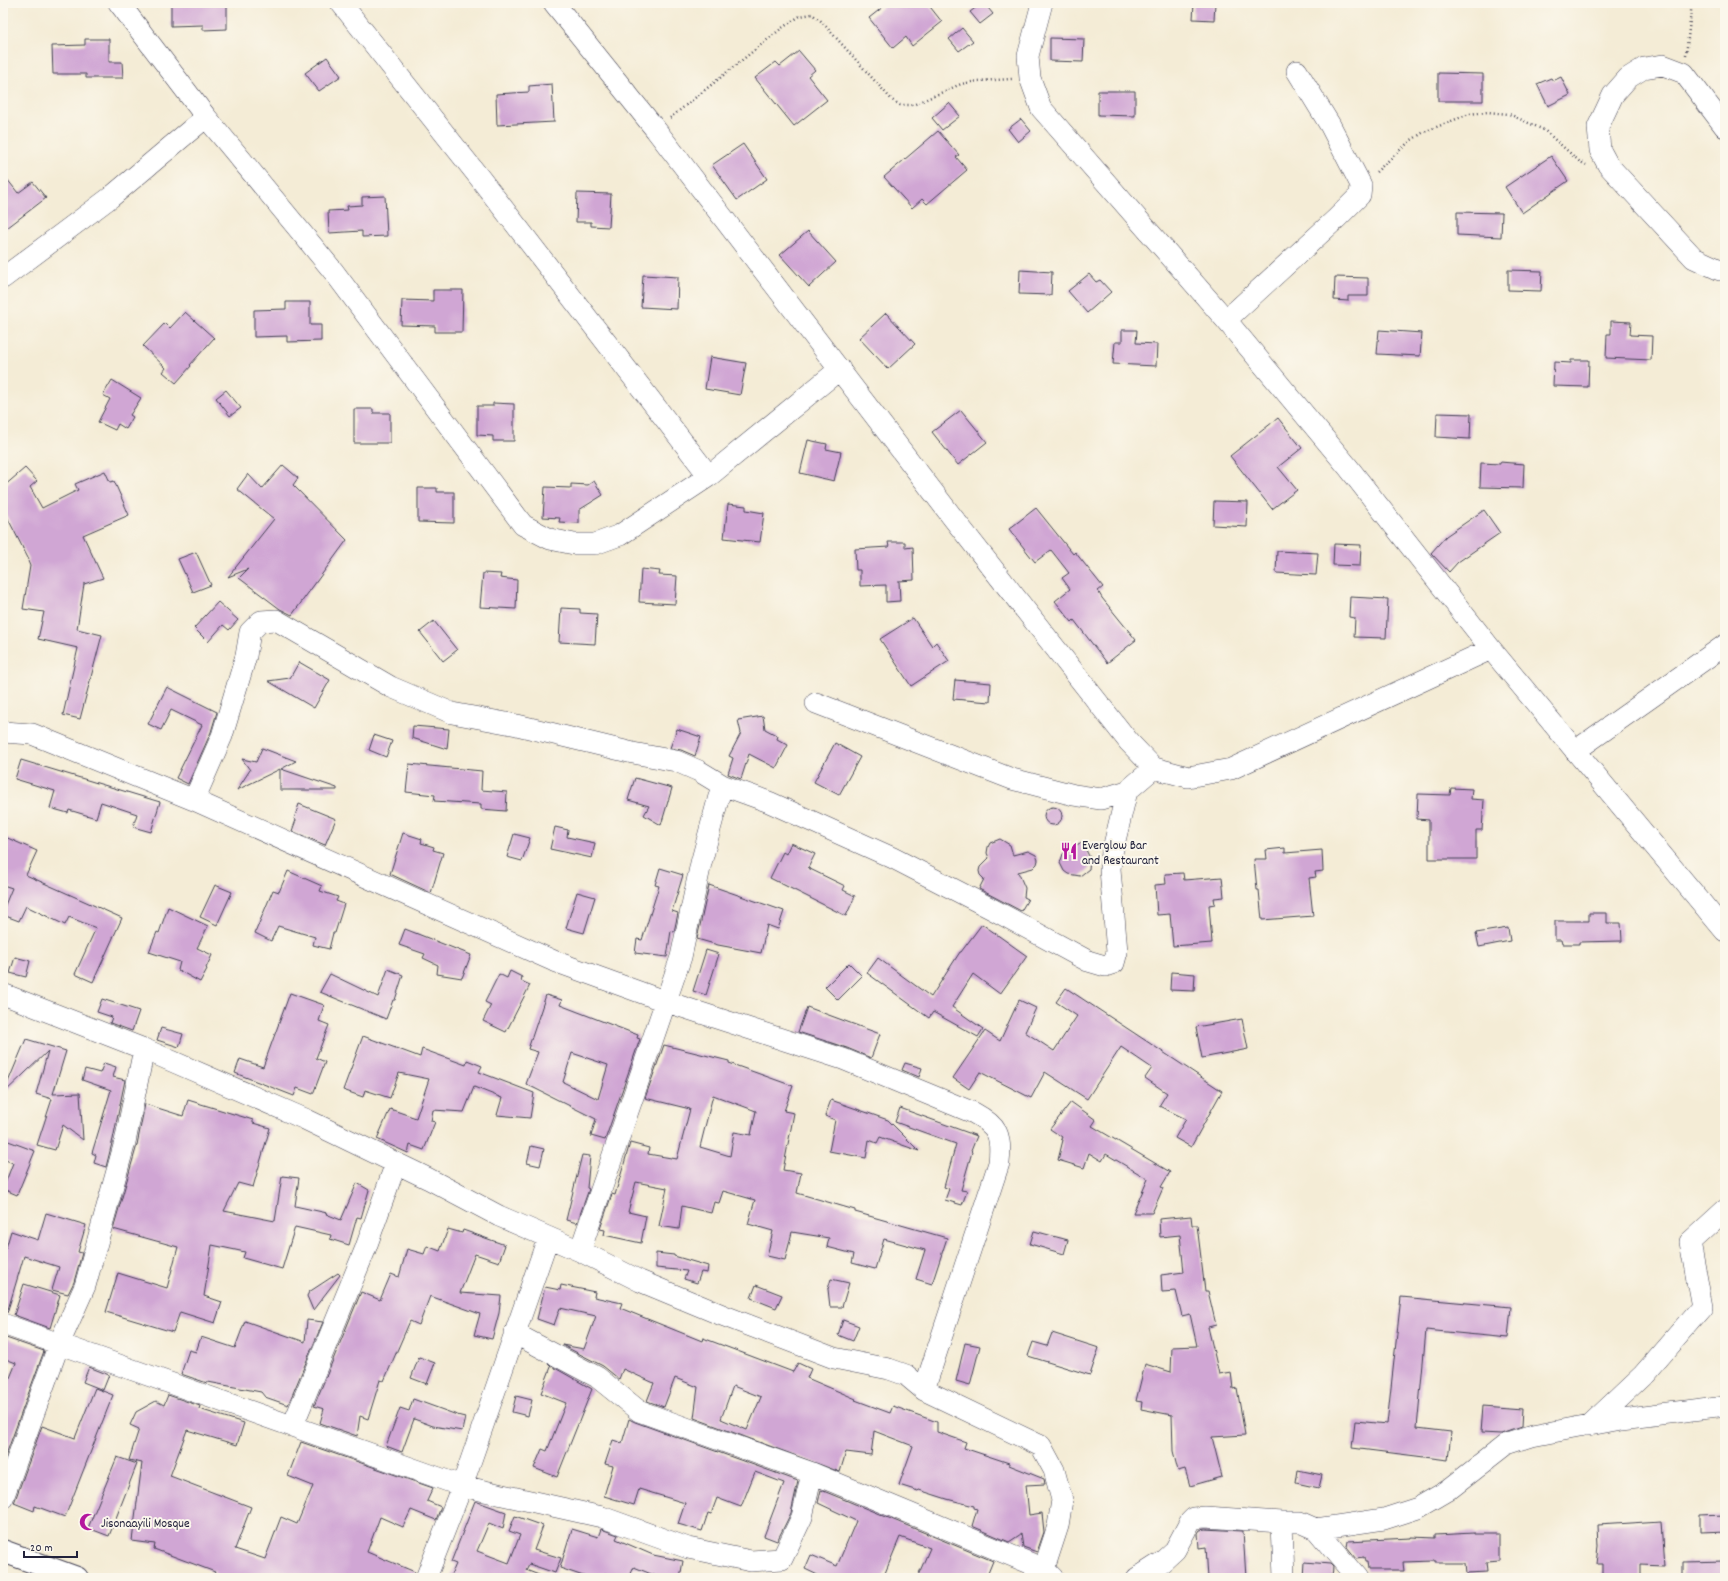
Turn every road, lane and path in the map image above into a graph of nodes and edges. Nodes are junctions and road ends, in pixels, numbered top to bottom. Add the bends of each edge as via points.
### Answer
1 (119, 3) edge
2 (341, 3) edge
3 (554, 3) edge
4 (1042, 3) edge
5 (1692, 3) edge
6 (1297, 71) dead end
7 (1684, 73) junction
8 (1030, 78) junction
9 (206, 117) junction
10 (1725, 127) edge
11 (656, 130) junction
12 (1608, 165) junction
13 (1361, 185) junction
14 (1725, 270) edge
15 (3, 278) edge
16 (1226, 320) junction
17 (840, 369) junction
18 (709, 476) junction
19 (1725, 645) edge
20 (1491, 649) junction
21 (816, 703) dead end
22 (3, 732) edge
23 (1575, 751) junction
24 (1154, 768) junction
25 (722, 785) junction
26 (1127, 791) junction
27 (194, 800) junction
28 (1725, 930) edge
29 (5, 1002) edge
30 (667, 1002) junction
31 (144, 1049) junction
32 (396, 1163) junction
33 (1725, 1210) edge
34 (548, 1238) junction
35 (580, 1251) junction
36 (3, 1324) edge
37 (514, 1333) junction
38 (60, 1344) junction
39 (924, 1390) junction
40 (1725, 1406) edge
41 (293, 1425) junction
42 (1589, 1426) junction
43 (812, 1473) junction
44 (462, 1486) junction
45 (3, 1498) edge
46 (1282, 1522) junction
47 (1316, 1529) junction
48 (3, 1551) edge
49 (1046, 1575) edge
50 (77, 1578) edge
51 (426, 1578) edge
52 (1137, 1578) edge
53 (1284, 1578) edge
54 (1357, 1578) edge

1 - 9 street
2 - 18 street via 479,177
3 - 11 street
4 - 8 street via 1028,56
5 - 7 path
6 - 13 street via 1330,125
7 - 10 street
7 - 12 street via 1663,65 1644,68 1628,78 1618,90 1598,128 1600,150
8 - 11 path via 961,84 913,105 900,105 892,100 812,14 800,16 782,28
8 - 16 street via 1042,108
9 - 15 street via 111,197
9 - 18 street via 334,272 523,525 550,539 574,544 595,544 620,535
11 - 17 street
12 - 13 path via 1591,168 1579,161 1544,130 1509,114 1488,112 1470,114 1424,132 1410,141
12 - 14 street via 1694,258
13 - 16 street via 1360,195 1354,202
16 - 20 street via 1348,467
17 - 18 street
17 - 24 street via 953,518 1125,736
19 - 23 street
20 - 23 street
20 - 24 street via 1230,769 1188,777
21 - 26 street via 1012,779 1101,800
22 - 27 street via 32,734
23 - 28 street
24 - 26 street
25 - 26 street via 768,802 893,858 1088,961 1105,966 1114,963 1117,952 1110,869
25 - 27 street via 676,761 452,713 391,688 276,620 261,621 250,632 246,656 222,736
25 - 30 street via 681,956
27 - 30 street via 554,961
29 - 31 street
30 - 35 street
30 - 39 street via 843,1060 974,1113 996,1129 1001,1147 999,1163
31 - 32 street via 304,1119
31 - 38 street via 125,1142 85,1286
32 - 34 street
32 - 41 street via 365,1250
33 - 42 street via 1690,1242 1702,1307 1643,1375
34 - 35 street
34 - 37 street
35 - 39 street via 640,1281 834,1358 906,1375
36 - 38 street
37 - 43 street via 597,1377 639,1411
37 - 44 street
38 - 41 street
38 - 45 street
39 - 49 street via 1041,1446 1054,1470 1062,1500
40 - 42 street
41 - 44 street
42 - 47 street via 1532,1436 1507,1444 1446,1491 1418,1508 1384,1519
43 - 44 street via 802,1517 782,1559 751,1561 688,1548 602,1517
43 - 49 street
44 - 51 street
46 - 47 street via 1300,1522
46 - 52 street via 1194,1518 1175,1550
46 - 53 street
47 - 54 street
48 - 50 street

